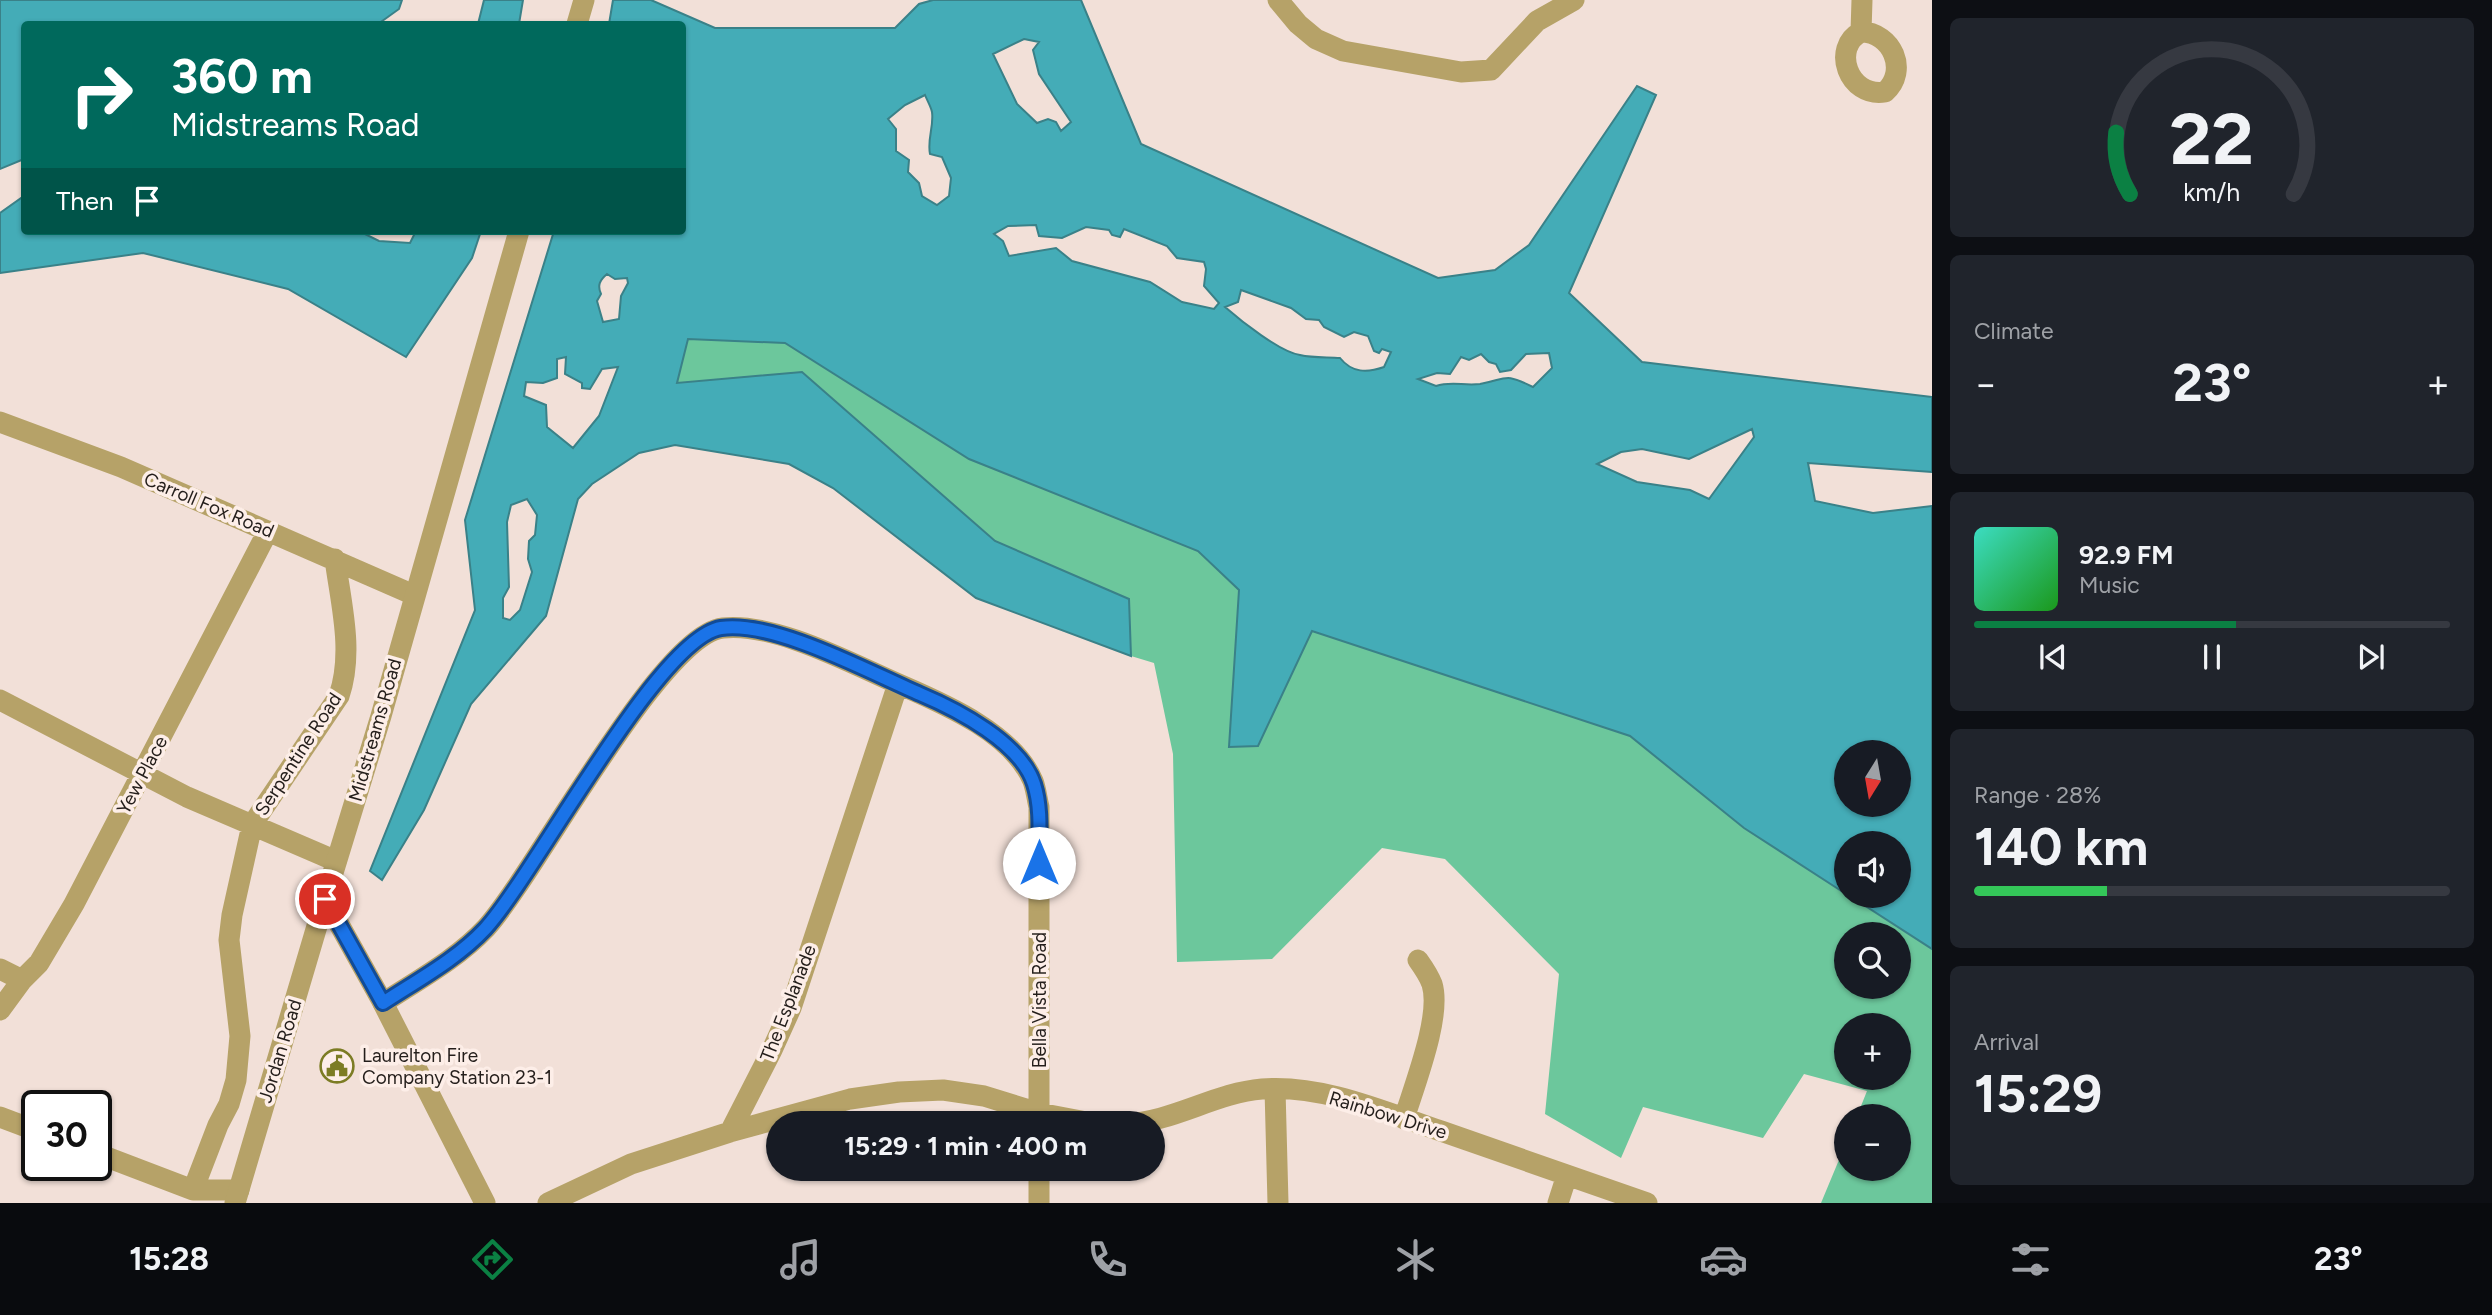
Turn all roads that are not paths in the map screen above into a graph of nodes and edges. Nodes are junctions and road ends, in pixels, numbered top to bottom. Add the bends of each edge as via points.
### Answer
1 (584, 0) edge
2 (1278, 0) edge
3 (1574, 0) edge
4 (1863, 0) edge
5 (578, 21) edge
6 (1861, 32) dead end
7 (518, 235) edge
8 (0, 422) edge
9 (268, 531) junction
10 (335, 559) junction
11 (414, 595) junction
12 (898, 684) junction
13 (0, 700) edge
14 (142, 775) junction
15 (252, 825) junction
16 (336, 861) junction
17 (325, 899) junction
18 (1418, 960) dead end
19 (0, 969) edge
20 (22, 980) junction
21 (383, 1003) junction
22 (0, 1010) edge
23 (1275, 1089) junction
24 (806, 1111) edge
25 (1022, 1111) edge
26 (1039, 1111) edge
27 (1165, 1116) edge
28 (0, 1117) edge
29 (1405, 1119) junction
30 (766, 1122) edge
31 (21, 1124) edge
32 (730, 1132) junction
33 (112, 1159) edge
34 (1567, 1175) junction
35 (1039, 1181) edge
36 (193, 1190) junction
37 (237, 1196) edge
38 (485, 1203) edge
39 (548, 1203) edge
40 (1039, 1203) edge
41 (1278, 1203) edge
42 (1558, 1203) edge
43 (1647, 1203) edge

1 - 5 street
2 - 3 street via 1316,39 1343,51 1461,72 1491,71 1537,21
4 - 6 street
7 - 11 street, Midstreams Road
8 - 9 street, Carroll Fox Road via 121,467
9 - 10 street, Carroll Fox Road
9 - 14 street, Yew Place
10 - 11 street, Carroll Fox Road
10 - 15 street, Serpentine Road via 346,677 340,696
11 - 16 street, Midstreams Road
12 - 21 street, Bella Vista Road via 798,640 742,628 720,628 705,634 667,667 487,927 464,949
12 - 26 street, Bella Vista Road via 987,731 1017,755 1033,782 1039,807
12 - 32 street, The Esplanade via 790,1008
13 - 14 street
14 - 15 street
14 - 20 street, Yew Place via 74,904 39,963
15 - 16 street
15 - 36 street, Serpentine Road via 229,940 240,1036 236,1080
16 - 17 street, Midstreams Road
17 - 21 street
17 - 37 street, Jordan Road
18 - 29 street via 1432,985 1434,1008
19 - 20 street
20 - 22 street, Yew Place
21 - 38 street
23 - 27 street, Rainbow Drive via 1260,1089
23 - 29 street, Rainbow Drive via 1311,1091
23 - 41 street
24 - 25 street via 850,1099 943,1090 984,1096
28 - 31 street
29 - 34 street, Rainbow Drive
30 - 32 street
32 - 39 street via 631,1164
33 - 36 street
34 - 42 street
34 - 43 street, Rainbow Drive
35 - 40 street
36 - 37 street

